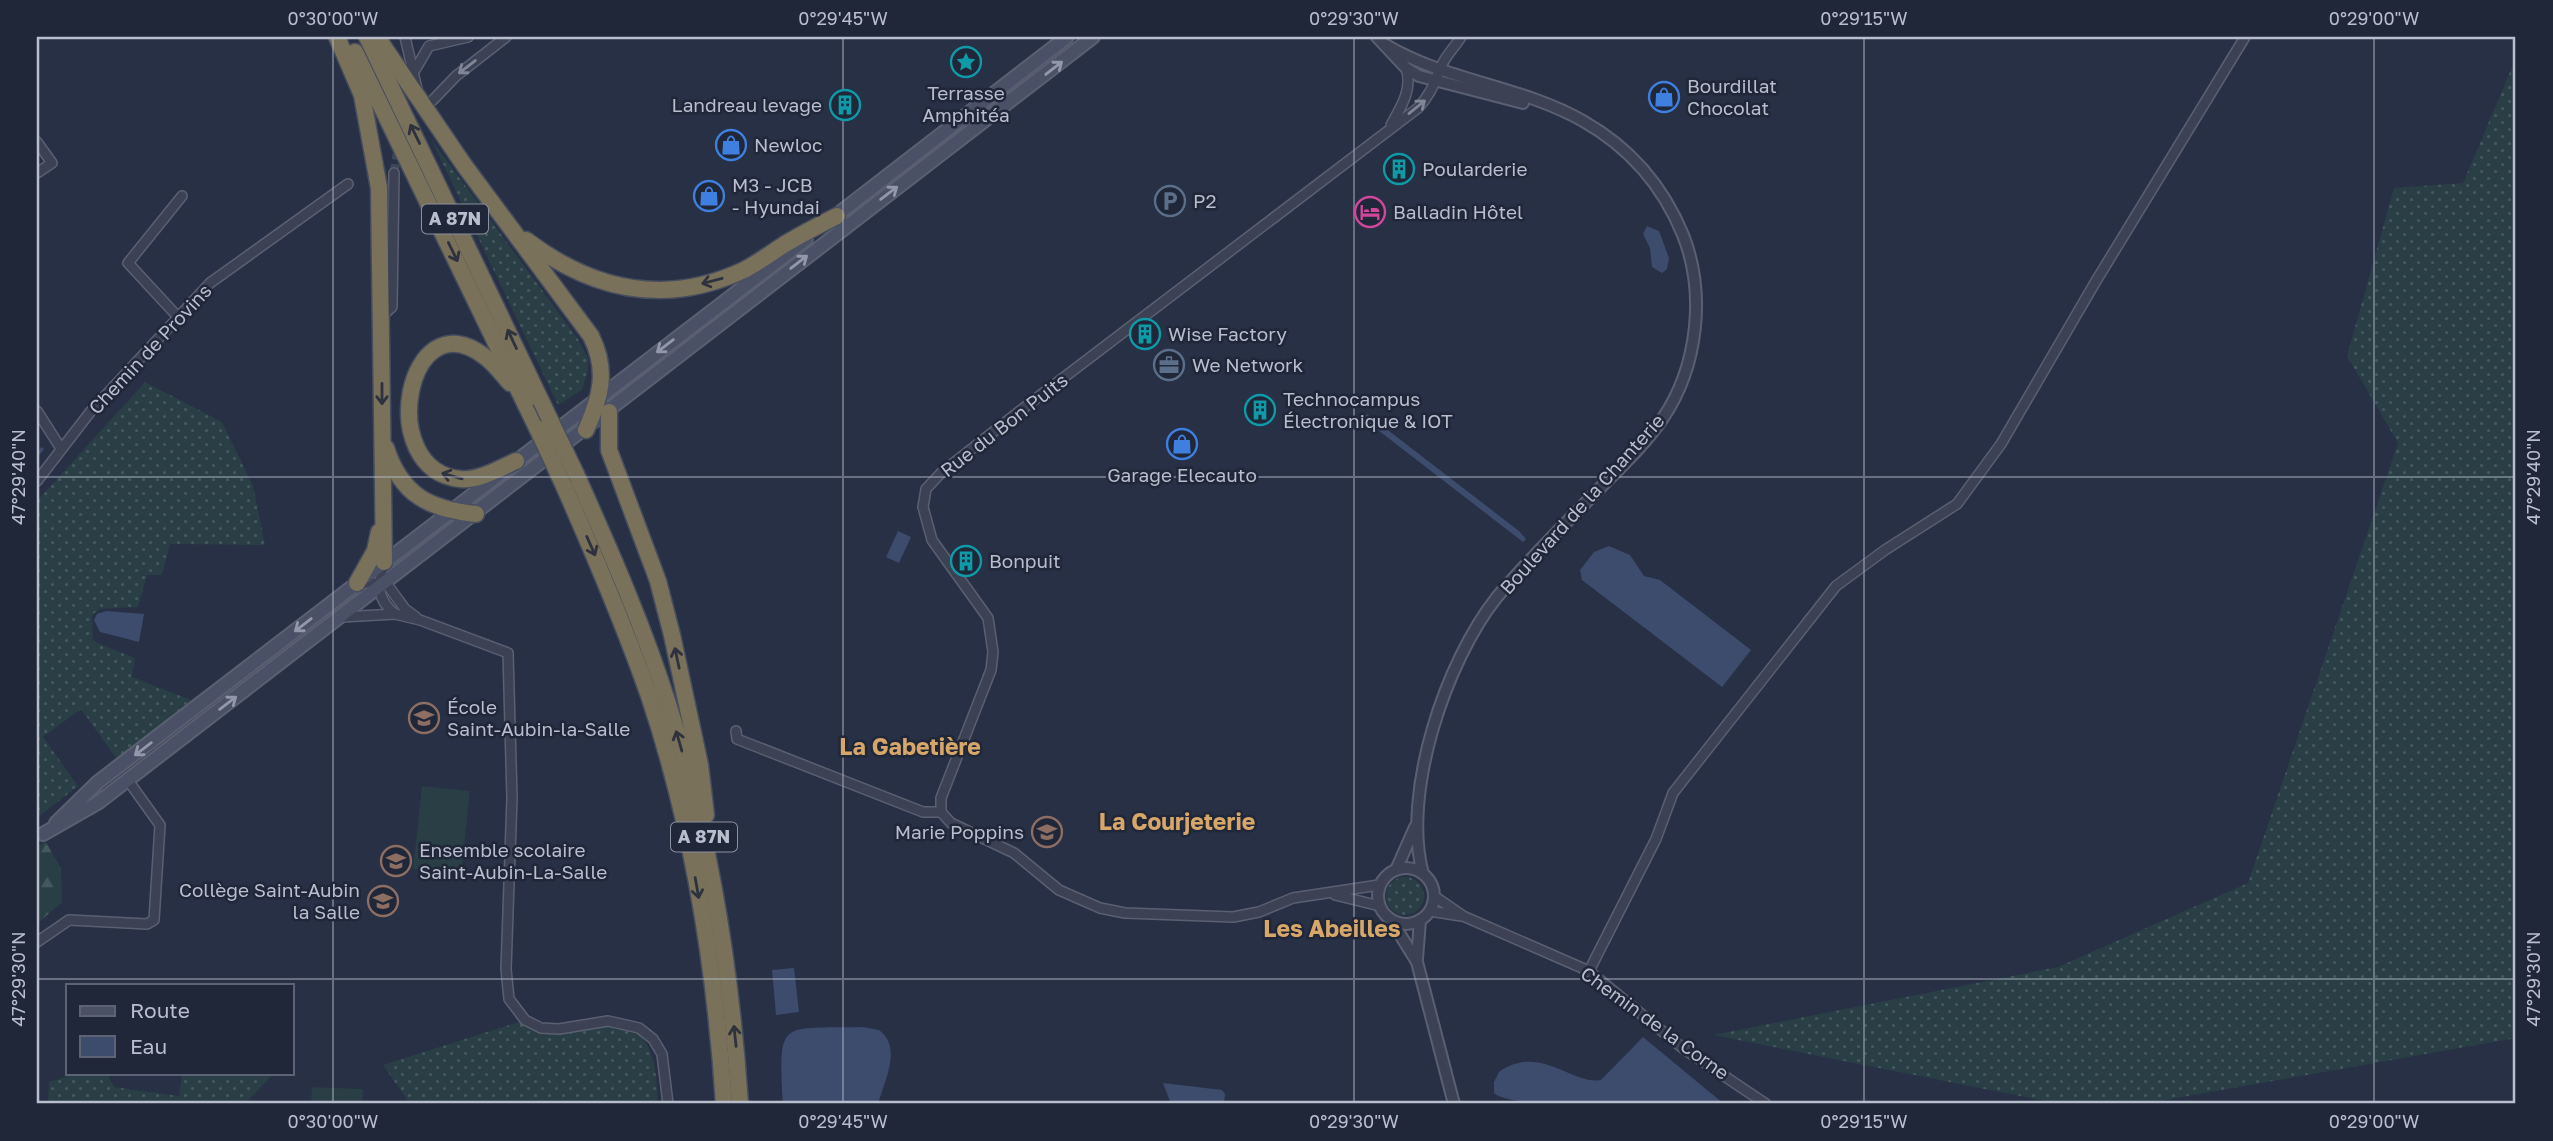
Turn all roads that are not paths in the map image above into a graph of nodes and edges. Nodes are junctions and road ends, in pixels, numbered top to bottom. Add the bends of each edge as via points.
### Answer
1 (337, 37) edge
2 (348, 37) edge
3 (368, 37) edge
4 (377, 37) edge
5 (405, 37) edge
6 (468, 37) edge
7 (506, 37) edge
8 (1067, 37) edge
9 (1094, 37) edge
10 (1461, 37) edge
11 (2245, 37) edge
12 (444, 38) edge
13 (1381, 41) edge
14 (1406, 68) junction
15 (1440, 68) junction
16 (415, 71) junction
17 (1437, 82) junction
18 (426, 99) junction
19 (1559, 111) junction
20 (1390, 126) junction
21 (37, 142) edge
22 (37, 173) edge
23 (394, 173) tunnel mouth
24 (348, 184) dead end
25 (182, 196) dead end
26 (837, 216) junction
27 (511, 229) junction
28 (382, 316) junction
29 (178, 317) junction
30 (521, 395) junction
31 (599, 397) junction
32 (535, 406) junction
33 (37, 411) edge
34 (609, 412) junction
35 (586, 430) junction
36 (382, 436) junction
37 (60, 447) junction
38 (516, 461) junction
39 (570, 479) junction
40 (37, 481) edge
41 (383, 499) junction
42 (451, 511) junction
43 (476, 514) junction
44 (384, 562) junction
45 (357, 583) junction
46 (381, 584) junction
47 (395, 614) junction
48 (342, 617) junction
49 (420, 620) junction
50 (736, 731) dead end
51 (127, 779) junction
52 (941, 812) junction
53 (1418, 816) junction
54 (40, 837) edge
55 (707, 846) junction
56 (1396, 870) junction
57 (1423, 874) junction
58 (1379, 885) junction
59 (1330, 893) junction
60 (1434, 896) junction
61 (1380, 906) junction
62 (1430, 911) junction
63 (1463, 916) junction
64 (1391, 920) junction
65 (1420, 920) junction
66 (37, 942) edge
67 (1417, 962) junction
68 (1589, 971) junction
69 (668, 1104) edge
70 (724, 1104) edge
71 (740, 1104) edge
72 (1454, 1104) edge
73 (1766, 1104) edge

1 - 28 highway via 362,95 376,163
2 -> 30 highway, A 87N
32 -> 3 highway, A 87N
4 - 18 highway
5 - 16 street
6 - 12 street
7 -> 18 street
8 - 26 main road
34 -> 9 main road
10 - 15 street
11 - 68 street via 2001,444 1958,504 1836,586 1673,793 1656,839
12 - 16 street via 425,50
13 - 14 street, Boulevard de la Chanterie
13 - 15 street, Boulevard de la Chanterie via 1408,59
14 - 17 street, Boulevard de la Chanterie
14 - 20 street via 1405,99
15 - 17 street
15 - 19 street, Boulevard de la Chanterie
16 - 18 street
17 - 19 street, Boulevard de la Chanterie
20 -> 17 street, Rue du Bon Puits via 1418,108
18 - 27 highway
19 - 53 street, Boulevard de la Chanterie via 1580,119 1620,147 1667,201 1691,265 1695,316 1691,349 1670,407 1650,435 1511,580 1478,622 1450,675 1435,718
20 - 52 street, Rue du Bon Puits via 926,489 923,506 932,540 988,618 993,644 991,670 941,798
21 - 22 street via 52,163
23 - 28 street via 391,307
24 - 29 street, Chemin de Provins via 210,283
25 - 29 street via 128,263
26 -> 27 highway via 745,270 725,278 657,289 624,287 565,268
26 -> 31 main road
27 - 31 highway via 601,355
28 -> 36 highway
29 - 37 street, Chemin de Provins
30 - 32 highway, A 87N
38 -> 30 highway via 480,476 447,476 423,456 408,405 420,362 444,346 458,345 483,355
31 - 35 highway
31 - 38 main road
32 - 39 highway, A 87N, bridge
33 - 37 street
34 - 35 main road
55 -> 34 highway via 705,795 674,646 658,582 609,450
35 - 43 main road
36 - 41 highway
36 - 42 highway via 403,484 429,503
37 - 40 street, Chemin de Provins
38 - 42 main road
55 -> 39 highway, A 87N via 669,706 622,580
39 -> 70 highway, A 87N via 632,648 690,846 710,967
41 - 44 highway
41 - 45 highway via 377,542
42 - 43 highway
42 - 44 main road
43 - 46 main road
44 - 45 main road
44 - 46 street
45 - 46 street
45 -> 54 main road via 89,789
46 - 47 street via 384,604
46 - 48 main road
46 - 49 street
47 - 48 street
47 - 49 street
51 -> 48 main road
49 - 69 street via 509,653 512,810 506,981 513,1007 533,1025 550,1030 608,1021 639,1028 662,1054
50 - 52 street via 737,739 779,757 923,811
51 - 54 main road via 89,809
51 - 66 street via 160,825 154,920 147,924 69,920
52 - 59 street via 951,823 1014,853 1059,890 1100,908 1233,917 1293,898
53 - 56 street, Boulevard de la Chanterie
53 - 57 street, Boulevard de la Chanterie
71 -> 55 highway, A 87N via 726,955
56 - 57 street via 1415,869
56 - 58 street
57 - 60 street
58 - 59 street
58 - 61 street
59 - 61 street
60 - 62 street
60 - 63 street, Chemin de la Corne
61 - 64 street
62 - 63 street, Chemin de la Corne
62 - 65 street
63 - 68 street, Chemin de la Corne
64 - 65 street
64 - 67 street
65 - 67 street
67 - 72 street
68 - 73 street, Chemin de la Corne via 1684,1049

